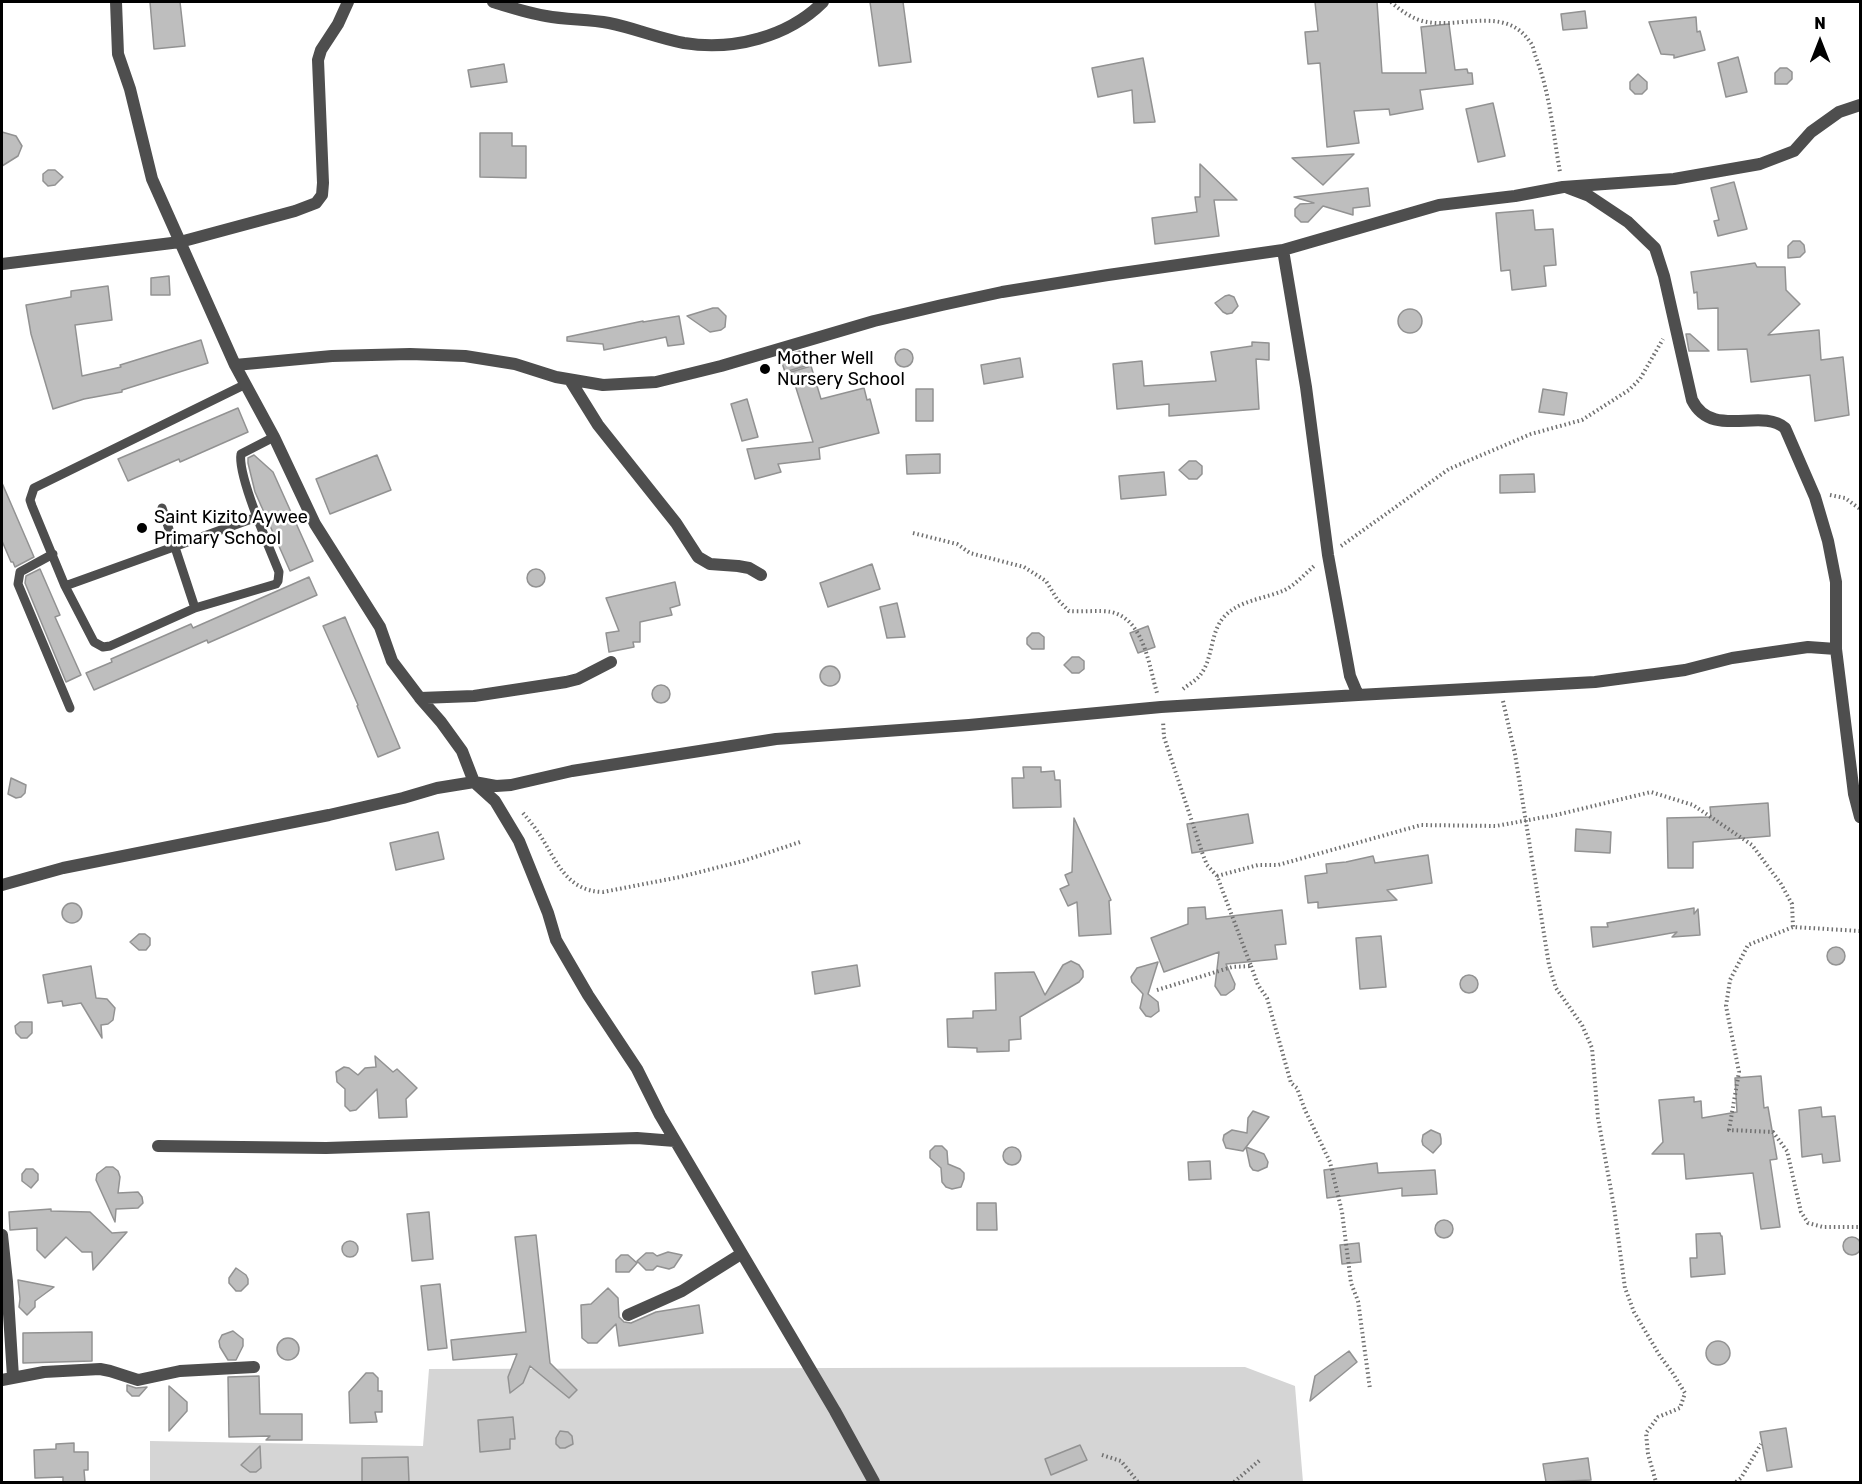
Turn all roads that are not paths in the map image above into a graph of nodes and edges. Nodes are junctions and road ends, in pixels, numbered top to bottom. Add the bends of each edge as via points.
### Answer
1 (116, 2) edge
2 (348, 2) edge
3 (493, 2) edge
4 (823, 2) edge
5 (1860, 105) edge
6 (1563, 186) junction
7 (180, 242) junction
8 (1284, 250) junction
9 (2, 264) edge
10 (235, 365) junction
11 (570, 380) junction
12 (246, 384) junction
13 (274, 437) junction
14 (162, 508) dead end
15 (257, 517) junction
16 (174, 546) junction
17 (53, 554) junction
18 (761, 575) dead end
19 (65, 586) junction
20 (195, 608) junction
21 (1836, 649) junction
22 (611, 662) dead end
23 (1358, 695) junction
24 (420, 698) junction
25 (70, 708) dead end
26 (474, 782) junction
27 (1860, 817) edge
28 (2, 885) edge
29 (675, 1141) junction
30 (158, 1146) dead end
31 (2, 1235) edge
32 (741, 1254) junction
33 (627, 1315) dead end
34 (254, 1367) dead end
35 (7, 1378) edge
36 (874, 1482) edge

1 - 7 street via 118,54 152,179
2 - 7 street via 318,60 322,195 316,203 295,211
3 - 4 street via 544,16 615,25 686,43 718,45 784,31
5 - 6 street via 1839,112 1811,132 1794,152 1760,164 1674,178
6 - 8 street via 1439,205
6 - 21 street via 1611,210 1654,248 1697,411 1725,421 1779,423 1785,428 1815,497 1827,541 1836,582
7 - 9 street
7 - 10 street
8 - 11 street via 1148,268 972,299 874,321 656,382 603,385
8 - 23 street via 1328,555 1350,676
10 - 11 street via 332,356 465,356 515,364
10 - 12 street
11 - 18 street via 598,425 698,557 710,564 748,568
12 - 13 street
12 - 17 lane via 34,488 30,500
13 - 15 lane via 240,457
13 - 24 street via 315,524 380,627 392,661
14 - 16 lane
15 - 16 lane
15 - 20 lane via 279,572 276,584
16 - 19 lane
16 - 20 lane
17 - 19 lane
17 - 25 lane via 20,572 18,584
19 - 20 lane via 94,642 103,647
21 - 23 street via 1808,647 1594,682
21 - 27 street
22 - 24 street via 566,682 474,696
23 - 26 street via 776,739 572,771 511,785
24 - 26 street via 462,751
26 - 28 street via 63,868
26 - 29 street via 495,801 519,841 556,940 637,1069
29 - 30 street via 637,1138 295,1148
29 - 32 street
31 - 35 street via 8,1282
32 - 33 street via 682,1291
32 - 36 street
34 - 35 street via 180,1371 138,1380 100,1370

